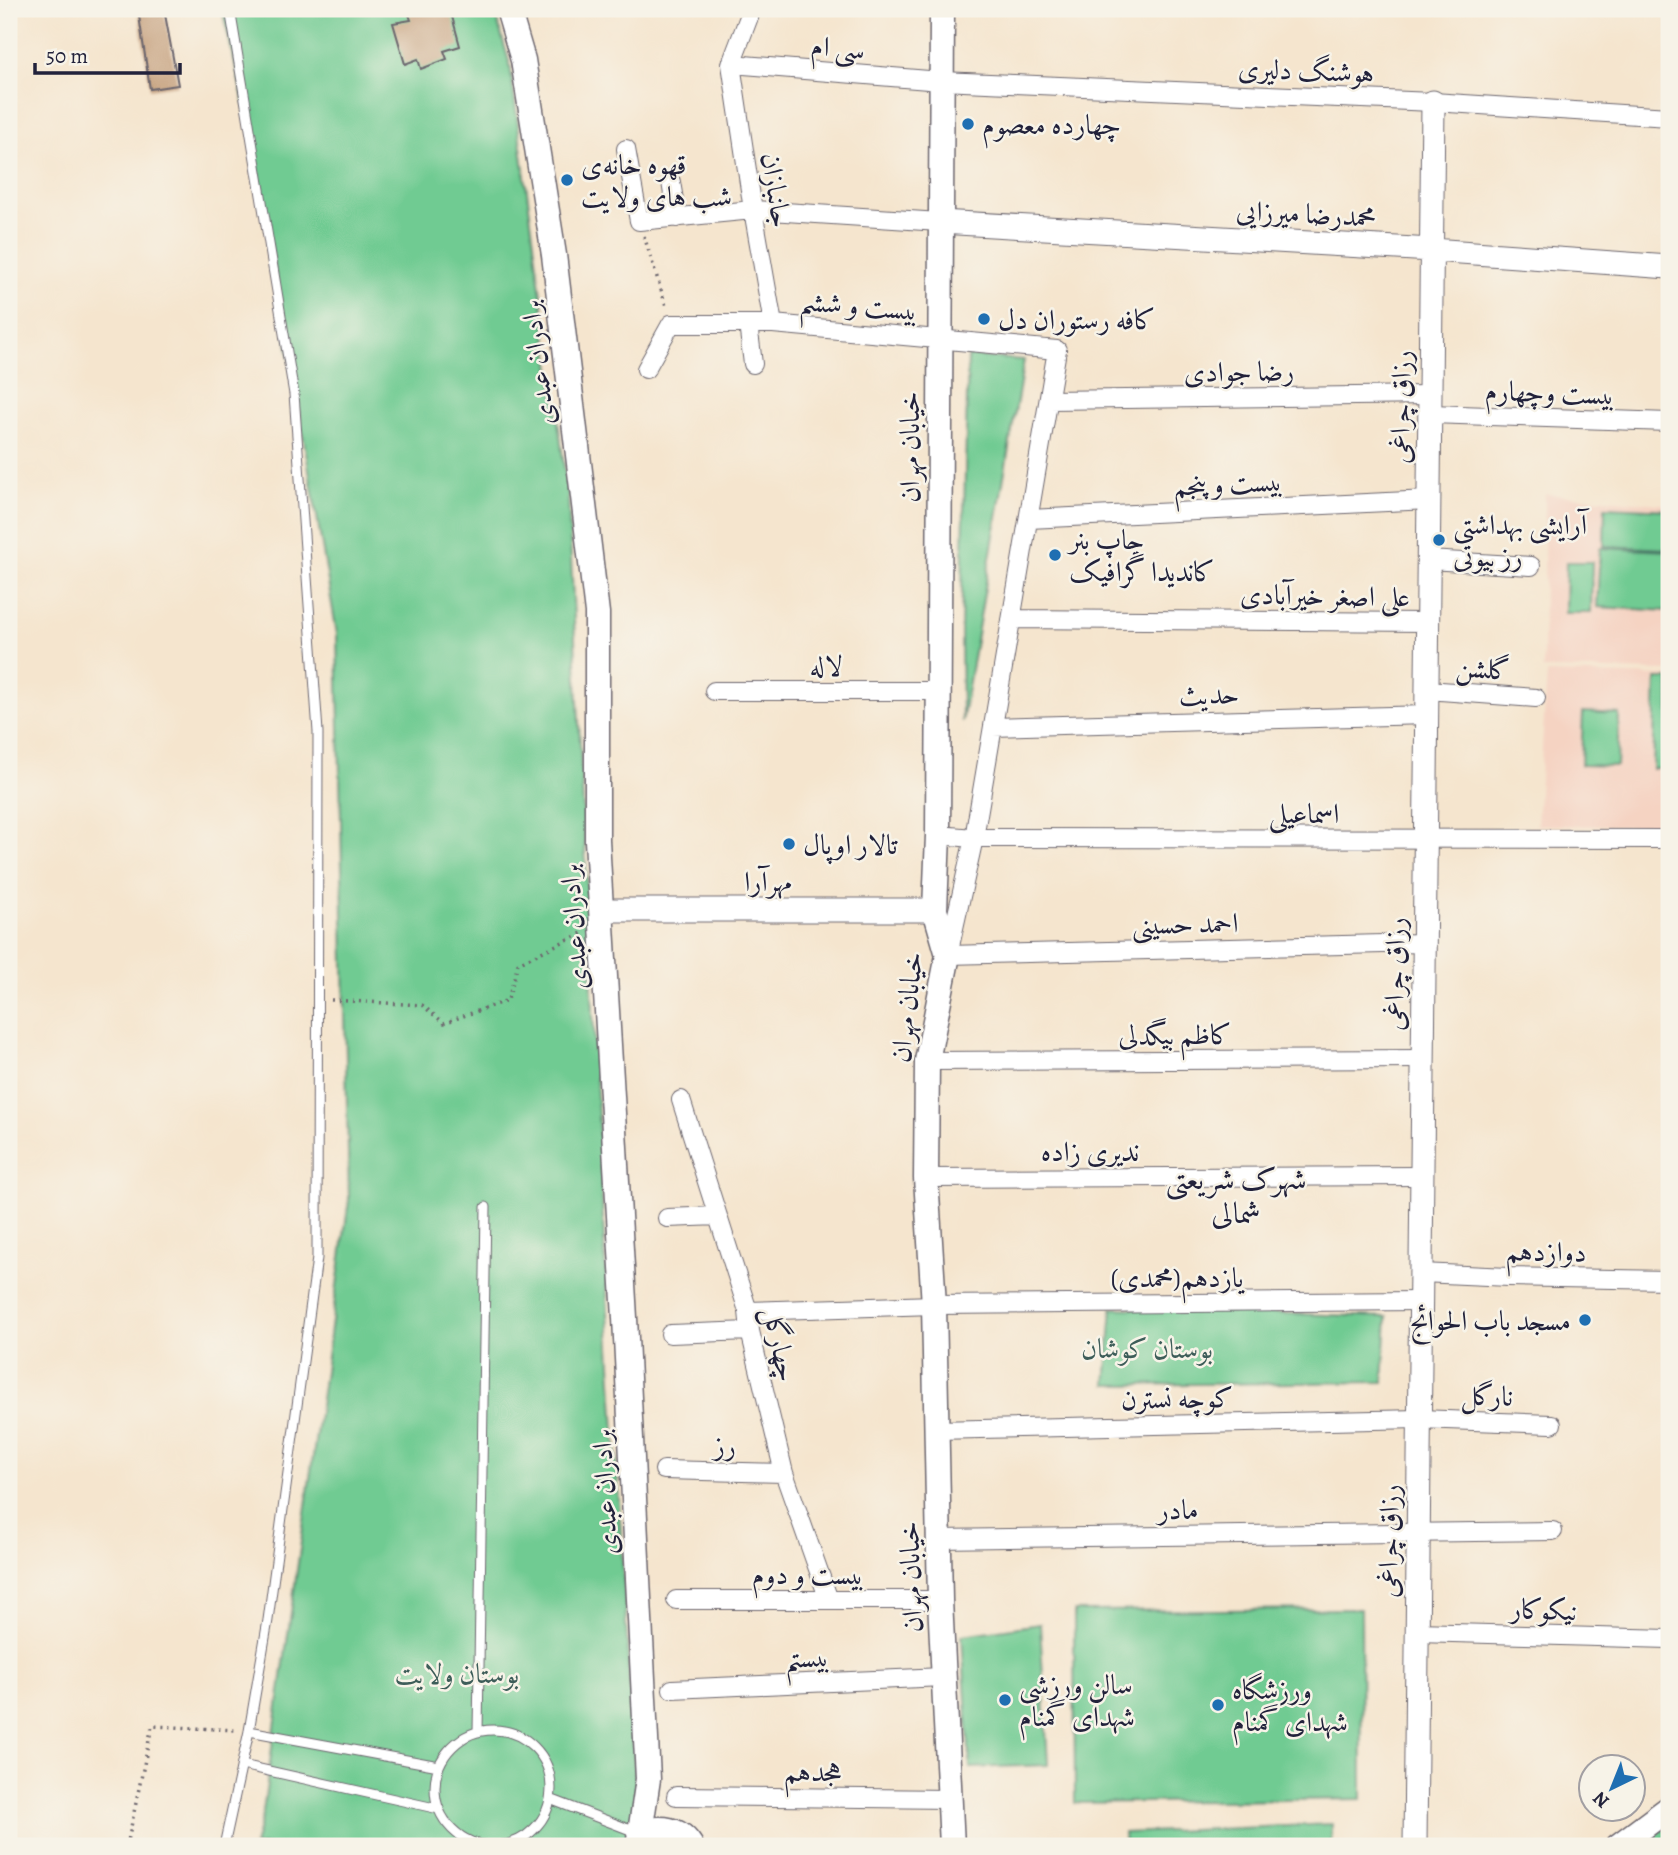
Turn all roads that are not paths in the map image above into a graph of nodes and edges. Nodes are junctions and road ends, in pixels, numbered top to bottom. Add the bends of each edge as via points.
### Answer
1 (230, 9) edge
2 (508, 9) edge
3 (752, 9) edge
4 (942, 9) edge
5 (731, 64) junction
6 (941, 81) junction
7 (1433, 102) junction
8 (1669, 117) edge
9 (626, 149) dead end
10 (671, 182) dead end
11 (753, 210) junction
12 (677, 218) junction
13 (940, 222) junction
14 (1432, 250) junction
15 (1669, 267) edge
16 (748, 324) junction
17 (773, 324) junction
18 (939, 339) junction
19 (753, 364) dead end
20 (646, 369) dead end
21 (1049, 400) junction
22 (1430, 404) junction
23 (1669, 422) edge
24 (1429, 500) junction
25 (1029, 519) junction
26 (1428, 560) junction
27 (1531, 566) dead end
28 (1012, 619) junction
29 (1428, 622) junction
30 (1427, 690) junction
31 (715, 691) dead end
32 (938, 691) junction
33 (1536, 698) dead end
34 (1427, 715) junction
35 (993, 727) junction
36 (938, 835) junction
37 (974, 838) junction
38 (1669, 839) edge
39 (1425, 840) junction
40 (935, 909) junction
41 (602, 910) junction
42 (1424, 943) junction
43 (948, 955) junction
44 (1423, 1059) junction
45 (927, 1061) junction
46 (681, 1100) dead end
47 (1422, 1177) junction
48 (926, 1178) junction
49 (486, 1207) dead end
50 (718, 1216) junction
51 (667, 1218) dead end
52 (1421, 1273) junction
53 (1669, 1280) edge
54 (1421, 1301) junction
55 (934, 1305) junction
56 (748, 1311) junction
57 (750, 1331) junction
58 (670, 1334) dead end
59 (1419, 1419) junction
60 (1552, 1424) dead end
61 (935, 1430) junction
62 (664, 1470) dead end
63 (784, 1473) junction
64 (1553, 1531) dead end
65 (1418, 1532) junction
66 (938, 1539) junction
67 (829, 1600) junction
68 (676, 1601) dead end
69 (940, 1601) junction
70 (1417, 1632) junction
71 (1669, 1639) edge
72 (943, 1677) junction
73 (672, 1689) dead end
74 (249, 1731) junction
75 (478, 1732) junction
76 (242, 1765) junction
77 (439, 1766) junction
78 (676, 1796) dead end
79 (550, 1798) junction
80 (950, 1798) junction
81 (1669, 1808) edge
82 (439, 1809) junction
83 (638, 1839) edge
84 (224, 1846) edge
85 (691, 1846) edge
86 (952, 1846) edge
87 (1415, 1846) edge
88 (1618, 1846) edge

1 - 74 lane via 294,394 318,732 317,1258
2 - 41 main road, برادران عبدی via 523,60 554,255 597,613 597,840
3 - 5 street
4 - 6 main road, خیابان مهران
5 - 6 street, سی ام
5 - 11 street, جانبازان
6 - 7 street, هوشنگ دلیری
6 - 13 main road, خیابان مهران
7 - 8 street, هوشنگ دلیری
7 - 14 street, رزاق چراغی
9 - 12 street via 639,221
10 - 12 street
11 - 12 street
11 - 13 street
11 - 17 street, جانبازان
13 - 14 street, محمدرضا میرزایی
13 - 18 main road, خیابان مهران
14 - 15 street, محمدرضا میرزایی
14 - 22 street, رزاق چراغی
16 - 17 street, بیست و ششم
16 - 19 street
16 - 20 street, بیست و ششم via 671,324
17 - 18 street, بیست و ششم
18 - 21 street, بیست و ششم via 1057,350
18 - 32 main road, خیابان مهران
21 - 22 street, رضا جوادی
21 - 25 street
22 - 23 street, بیست وچهارم
22 - 24 street, رزاق چراغی
24 - 25 street, بیست و پنجم
24 - 26 street, رزاق چراغی
25 - 28 street
26 - 27 street
26 - 29 street, رزاق چراغی
28 - 29 street, علی اصغر خیرآبادی
28 - 35 street
29 - 30 street, رزاق چراغی
30 - 33 street, گلشن
30 - 34 street, رزاق چراغی
31 - 32 street, لاله
32 - 36 main road, خیابان مهران
34 - 35 street, حدیث
34 - 39 street, رزاق چراغی
35 - 37 street
36 - 37 street, اسماعیلی
36 - 40 main road, خیابان مهران
37 - 39 street, اسماعیلی
37 - 43 street
38 - 39 street, اسماعیلی
39 - 42 street, رزاق چراغی
40 - 41 street, مهرآرا
40 - 43 main road, خیابان مهران
41 - 83 main road, برادران عبدی via 648,1779
42 - 43 street, احمد حسینی
42 - 44 street, رزاق چراغی
43 - 45 main road, خیابان مهران
44 - 45 street, کاظم بیگدلی
44 - 47 street, رزاق چراغی
45 - 48 main road, خیابان مهران
46 - 50 street, چهارگل
47 - 48 street, ندیری زاده
47 - 52 street, رزاق چراغی
48 - 55 main road, خیابان مهران
49 - 75 lane
50 - 51 street
50 - 56 street, چهارگل
52 - 53 street, دوازدهم
52 - 54 street, رزاق چراغی
54 - 55 street, یازدهم(محمدی)
54 - 59 street, رزاق چراغی
55 - 56 street
55 - 61 main road, خیابان مهران
56 - 57 street, چهارگل
57 - 58 street
57 - 63 street, چهارگل
59 - 60 street, نارگل
59 - 61 street, کوچه نسترن
59 - 65 street, رزاق چراغی
61 - 66 main road, خیابان مهران
62 - 63 street, رز
63 - 67 street, چهارگل
64 - 65 street, مادر
65 - 66 street, مادر
65 - 70 street, رزاق چراغی
66 - 69 main road, خیابان مهران
67 - 68 street, بیست و دوم
67 - 69 street, بیست و دوم
69 - 72 main road, خیابان مهران
70 - 71 street, نیکوکار
70 - 87 street, رزاق چراغی
72 - 73 street, بیستم
72 - 80 main road, خیابان مهران
74 - 76 lane
74 - 77 lane
75 - 77 lane via 460,1740
75 - 79 lane via 498,1730 533,1746 550,1780
76 - 82 lane
76 - 84 lane
77 - 82 lane via 435,1790
78 - 80 street, هجدهم
79 - 82 lane via 532,1831 499,1846 463,1838
79 - 83 lane
80 - 86 main road, خیابان مهران
81 - 88 main road
83 - 85 main road via 656,1828 674,1830

